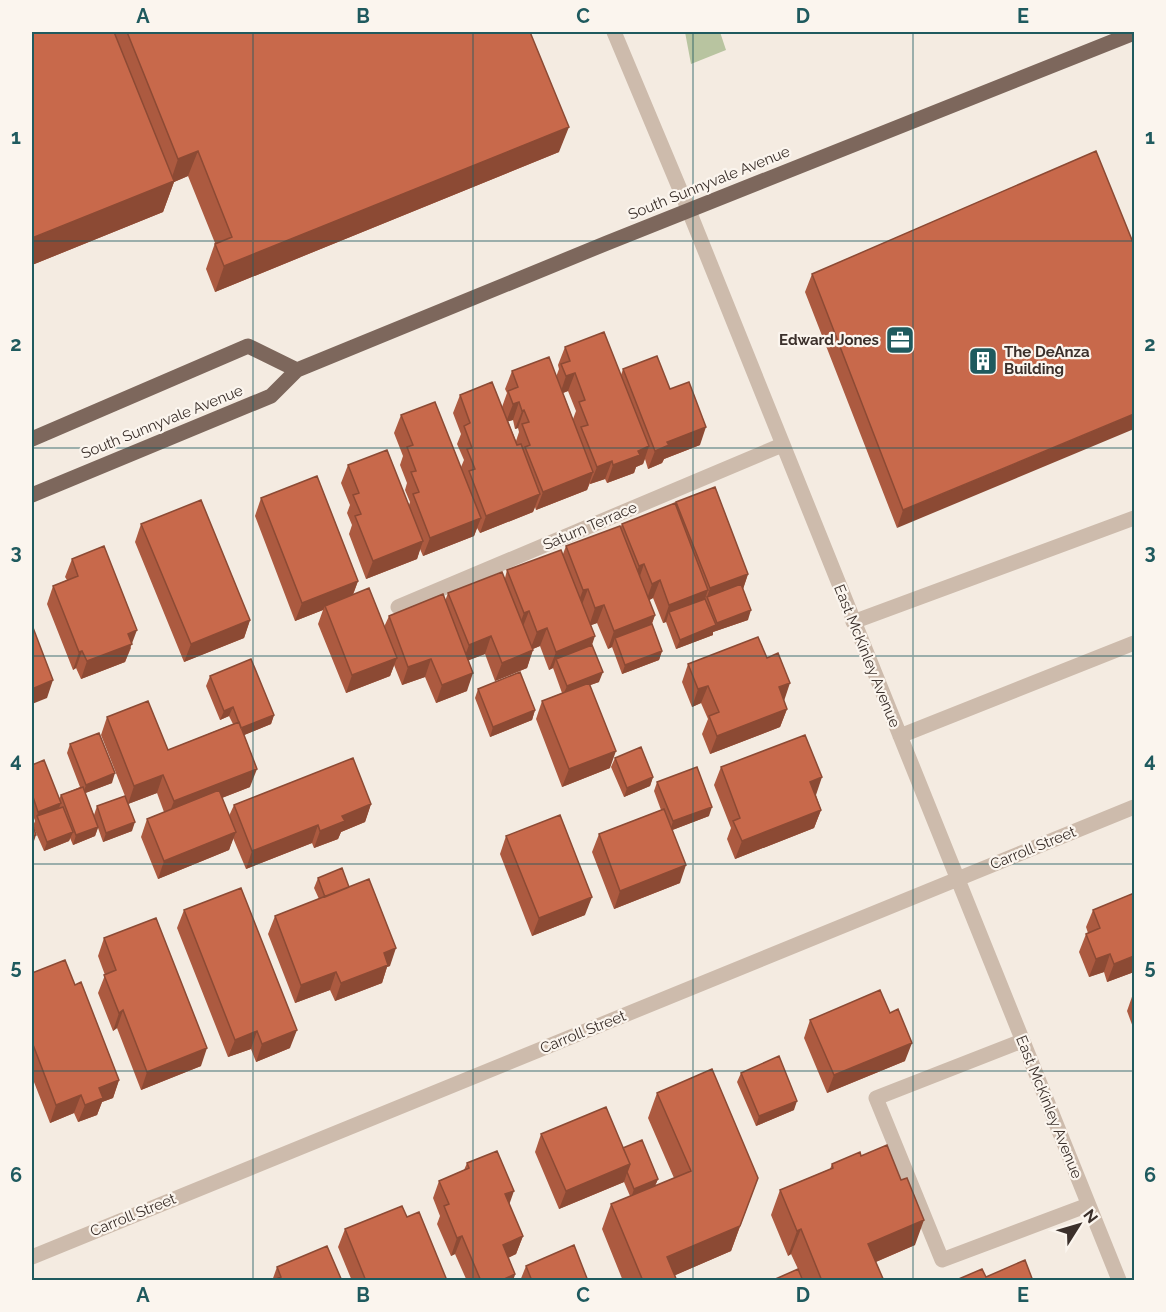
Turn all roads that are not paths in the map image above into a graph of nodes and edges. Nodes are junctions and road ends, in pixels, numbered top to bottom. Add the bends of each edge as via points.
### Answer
1 (614, 32) edge
2 (1134, 33) edge
3 (689, 211) junction
4 (297, 369) junction
5 (32, 439) edge
6 (782, 445) junction
7 (32, 495) edge
8 (1134, 518) edge
9 (398, 607) dead end
10 (853, 622) junction
11 (1134, 643) edge
12 (900, 736) junction
13 (1134, 807) edge
14 (957, 879) junction
15 (1022, 1041) junction
16 (1088, 1205) junction
17 (32, 1257) edge
18 (1119, 1281) edge

1 - 3 street, East McKinley Avenue
2 - 3 main road, South Sunnyvale Avenue
3 - 4 main road, South Sunnyvale Avenue
3 - 6 street, East McKinley Avenue
4 - 5 main road via 248,346
4 - 7 main road, South Sunnyvale Avenue via 272,396
6 - 9 street, Saturn Terrace
6 - 10 street, East McKinley Avenue
8 - 10 street
10 - 12 street, East McKinley Avenue
11 - 12 street
12 - 14 street, East McKinley Avenue
13 - 14 street, Carroll Street
14 - 15 street, East McKinley Avenue
14 - 17 street, Carroll Street
15 - 16 street, East McKinley Avenue
15 - 16 street via 876,1098 942,1260
16 - 18 street, East McKinley Avenue

